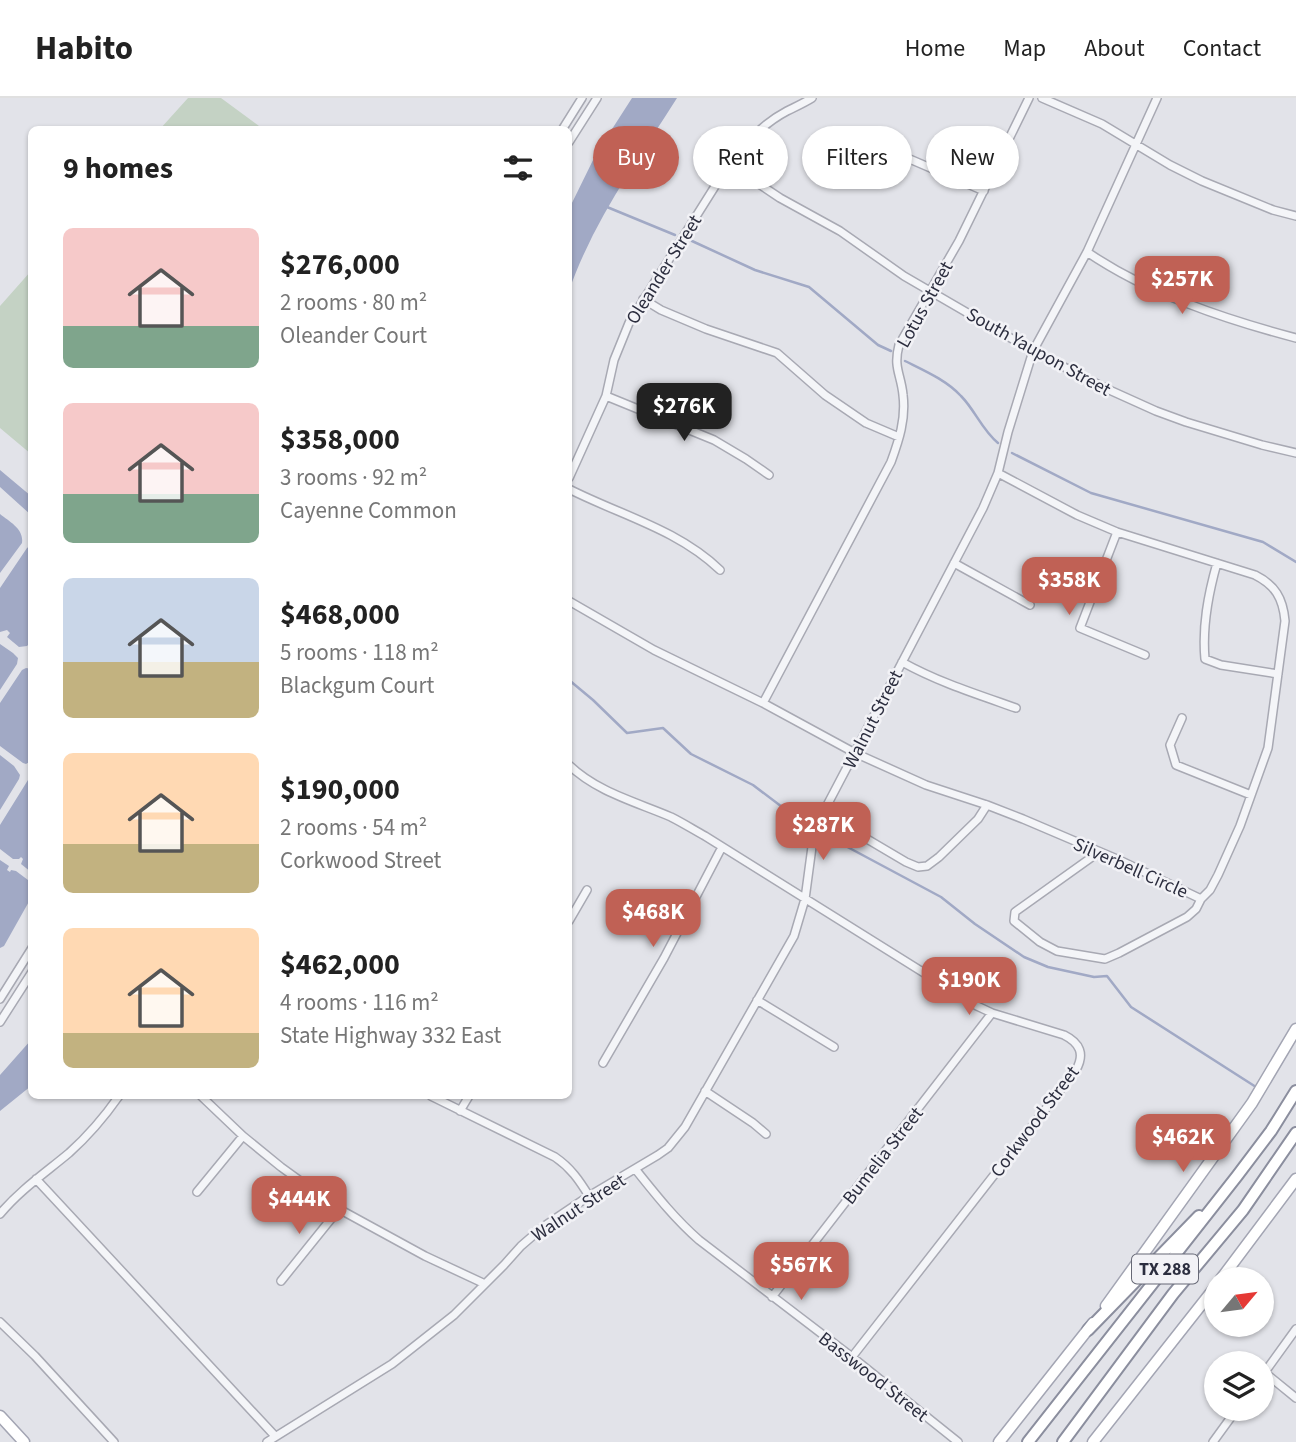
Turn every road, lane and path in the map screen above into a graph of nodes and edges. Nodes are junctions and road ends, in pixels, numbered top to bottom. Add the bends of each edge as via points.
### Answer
1 (582, 98) edge
2 (597, 98) edge
3 (812, 98) edge
4 (1029, 98) edge
5 (1042, 98) edge
6 (1157, 98) edge
7 (564, 126) edge
8 (766, 126) edge
9 (572, 137) edge
10 (1135, 144) junction
11 (912, 160) edge
12 (713, 189) edge
13 (766, 189) edge
14 (984, 191) junction
15 (1296, 216) edge
16 (1087, 252) junction
17 (930, 290) junction
18 (643, 299) junction
19 (1296, 338) edge
20 (1033, 351) junction
21 (606, 397) junction
22 (900, 437) junction
23 (1296, 453) edge
24 (572, 471) edge
25 (998, 473) junction
26 (769, 475) dead end
27 (572, 490) edge
28 (1116, 531) junction
29 (954, 563) junction
30 (1217, 563) junction
31 (720, 570) dead end
32 (572, 603) edge
33 (1030, 605) dead end
34 (1144, 655) dead end
35 (902, 662) junction
36 (1278, 674) junction
37 (763, 704) junction
38 (1016, 708) dead end
39 (1182, 719) dead end
40 (855, 753) junction
41 (572, 770) edge
42 (1251, 795) junction
43 (987, 804) junction
44 (823, 813) junction
45 (722, 847) junction
46 (1099, 852) junction
47 (587, 890) dead end
48 (1201, 898) junction
49 (805, 899) junction
50 (572, 916) edge
51 (28, 954) edge
52 (28, 978) edge
53 (0, 999) edge
54 (757, 1000) junction
55 (992, 1013) junction
56 (0, 1022) edge
57 (1296, 1029) edge
58 (834, 1046) dead end
59 (603, 1063) dead end
60 (705, 1091) junction
61 (1296, 1091) edge
62 (117, 1099) edge
63 (204, 1099) edge
64 (436, 1099) edge
65 (467, 1099) edge
66 (460, 1111) junction
67 (1296, 1133) edge
68 (766, 1135) dead end
69 (243, 1136) junction
70 (636, 1170) junction
71 (1237, 1176) junction
72 (36, 1179) junction
73 (1296, 1179) edge
74 (197, 1192) dead end
75 (589, 1196) junction
76 (339, 1209) junction
77 (0, 1214) edge
78 (1230, 1267) edge
79 (281, 1281) dead end
80 (485, 1284) junction
81 (772, 1297) junction
82 (1204, 1301) edge
83 (0, 1322) edge
84 (1296, 1329) edge
85 (1088, 1330) junction
86 (852, 1357) junction
87 (1274, 1359) edge
88 (1274, 1382) edge
89 (1296, 1398) edge
90 (0, 1416) edge
91 (1228, 1421) edge
92 (275, 1436) junction
93 (24, 1442) edge
94 (114, 1442) edge
95 (267, 1442) edge
96 (958, 1442) edge
97 (999, 1442) edge
98 (1028, 1442) edge
99 (1063, 1442) edge
100 (1093, 1442) edge
101 (1213, 1442) edge

1 - 7 street
2 - 9 street
3 - 8 street, Oleander Street
4 - 14 street, Lotus Street
5 - 10 street
6 - 10 street, Walnut Street
10 - 15 street via 1202,181
10 - 16 street, Walnut Street
11 - 14 street
12 - 18 street, Oleander Street
13 - 17 street, South Yaupon Street
14 - 17 street, Lotus Street
16 - 19 street via 1140,284
16 - 20 street, Walnut Street
17 - 20 street, South Yaupon Street
17 - 22 street, Lotus Street via 897,351 904,414
18 - 21 street, Oleander Street via 618,347
18 - 22 street via 706,329 777,353 825,395 866,423
20 - 23 street, South Yaupon Street via 1156,411
20 - 25 street, Walnut Street
21 - 24 street, Oleander Street
21 - 26 street via 714,440
22 - 37 street, Lotus Street
25 - 28 street, Silverbell Circle
25 - 29 street, Walnut Street
27 - 31 street via 675,536
28 - 30 street, Silverbell Circle
28 - 34 street via 1080,628
29 - 33 street
29 - 35 street, Walnut Street
30 - 36 street, Silverbell Circle via 1266,580 1280,598 1285,621
30 - 36 street via 1207,604 1205,659
32 - 37 street, Silverbell Circle
35 - 38 street
35 - 40 street, Walnut Street
36 - 42 street, Silverbell Circle via 1268,748
37 - 40 street, Silverbell Circle
39 - 42 street via 1170,745 1176,765
40 - 43 street, Silverbell Circle via 926,785
40 - 44 street, Walnut Street
41 - 45 street, Corkwood Street
42 - 48 street, Silverbell Circle via 1218,875
43 - 44 street via 939,857 918,867
43 - 46 street, Silverbell Circle
44 - 49 street, Walnut Street via 814,832
45 - 49 street, Corkwood Street
45 - 59 street
46 - 48 street, Silverbell Circle
46 - 48 street via 1015,912 1014,921 1057,951 1105,959 1187,917
47 - 50 street
49 - 54 street, Walnut Street via 794,936
49 - 55 street, Corkwood Street
51 - 53 street
52 - 56 street
54 - 58 street
54 - 60 street, Walnut Street
55 - 81 street, Bumelia Street
55 - 86 street, Corkwood Street via 1074,1040 1081,1056 1079,1064
57 - 85 main road via 1252,1103
60 - 68 street
60 - 70 street, Walnut Street via 677,1138
61 - 71 highway, TX 288
62 - 72 street via 70,1152
63 - 69 street
64 - 66 street
65 - 66 street
66 - 75 street via 555,1157 577,1175
67 - 99 highway, TX 288 via 1243,1210 1173,1294
69 - 74 street
69 - 76 street
70 - 75 street, Walnut Street
70 - 81 street, Basswood Street via 679,1222
71 - 85 highway
71 - 98 highway, TX 288
72 - 77 street
72 - 92 street
73 - 78 main road
75 - 80 street, Walnut Street via 533,1235
76 - 79 street
76 - 80 street
80 - 92 street, Walnut Street via 392,1364
81 - 86 street, Basswood Street
82 - 100 main road
83 - 94 street
84 - 87 street
85 - 97 main road
86 - 96 street, Basswood Street
88 - 89 street
90 - 93 main road
91 - 101 street
92 - 95 street, Walnut Street

